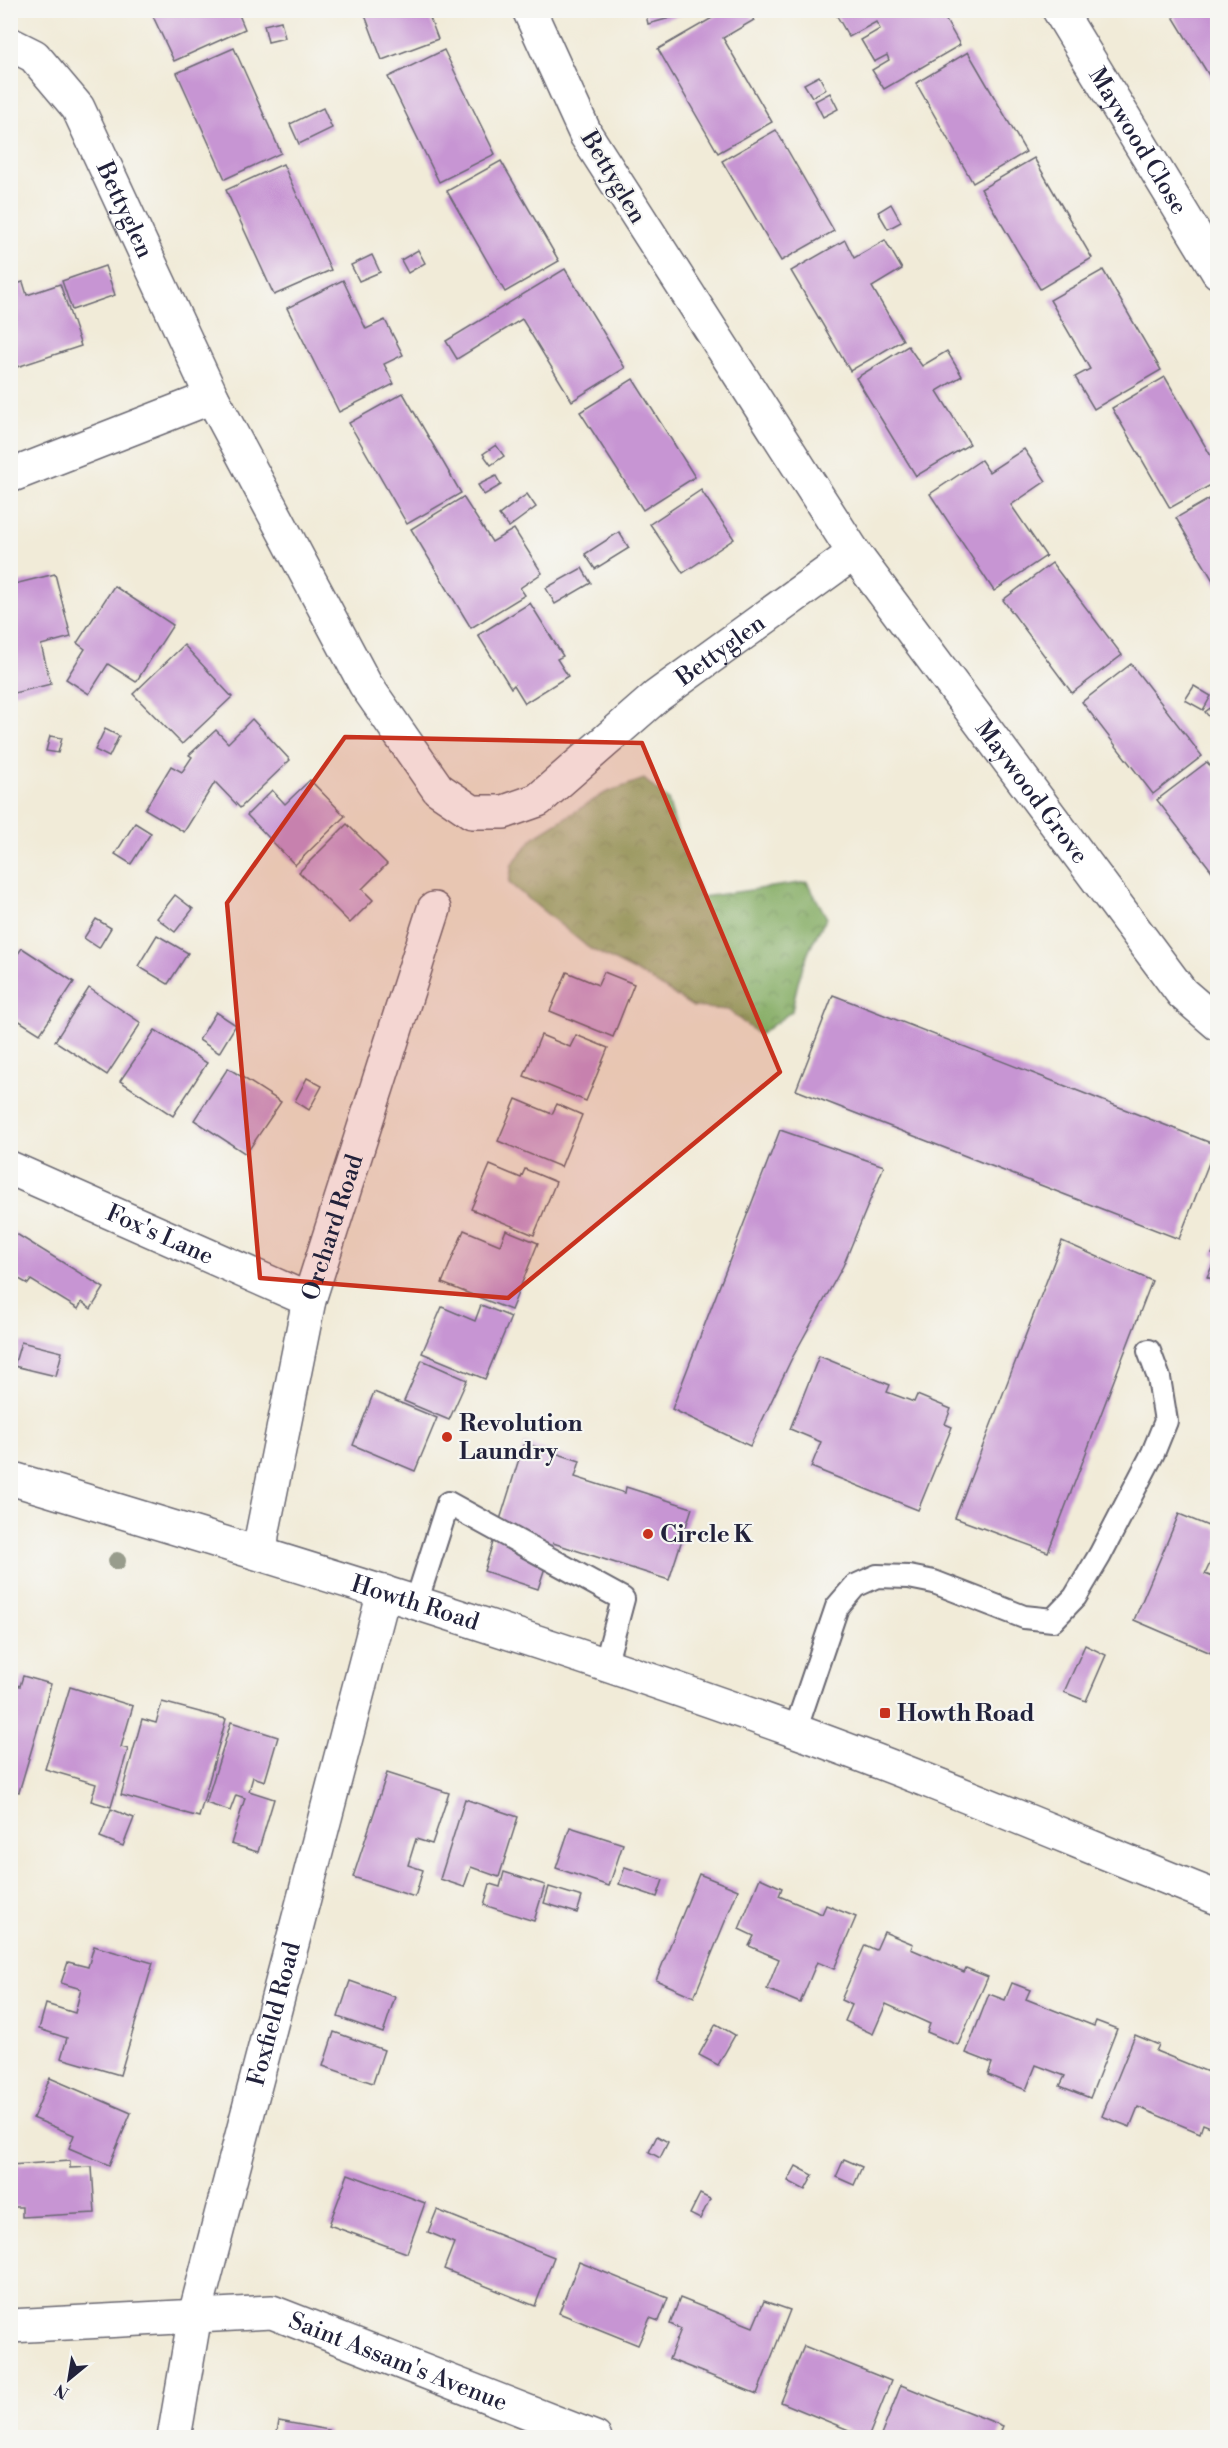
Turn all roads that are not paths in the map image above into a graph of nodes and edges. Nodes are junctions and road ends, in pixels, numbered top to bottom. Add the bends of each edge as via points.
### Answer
1 (530, 10) edge
2 (1059, 10) edge
3 (10, 44) edge
4 (1218, 272) edge
5 (212, 397) junction
6 (10, 476) edge
7 (854, 553) junction
8 (434, 909) dead end
9 (1218, 1024) edge
10 (10, 1168) edge
11 (309, 1300) junction
12 (1149, 1351) dead end
13 (10, 1478) edge
14 (261, 1554) junction
15 (384, 1592) junction
16 (416, 1603) junction
17 (605, 1666) junction
18 (795, 1731) junction
19 (1218, 1898) edge
20 (195, 2315) junction
21 (10, 2326) edge
22 (174, 2438) edge
23 (595, 2438) edge

1 - 7 street, Bettyglen via 586,135
2 - 4 street, Maywood Close
3 - 5 street, Bettyglen via 34,56 78,108
5 - 6 street
5 - 7 street, Bettyglen via 365,684 438,789 472,812 504,812 538,800 657,696
7 - 9 street, Maywood Grove via 1182,993
8 - 11 street, Orchard Road
10 - 11 street, Fox's Lane
11 - 14 street, Orchard Road
12 - 18 lane via 1159,1378 1166,1420 1153,1453 1075,1598 1053,1620 1024,1617 948,1586 909,1577 877,1576 855,1586 837,1607
13 - 14 street, Howth Road
14 - 15 street, Howth Road
15 - 16 street, Howth Road
15 - 20 street, Foxfield Road
16 - 17 street, Howth Road
16 - 17 lane via 448,1503 623,1599
17 - 18 street, Howth Road
18 - 19 street, Howth Road
20 - 21 street, Saint Assam's Avenue
20 - 22 street, Foxfield Road
20 - 23 street, Saint Assam's Avenue via 272,2312

